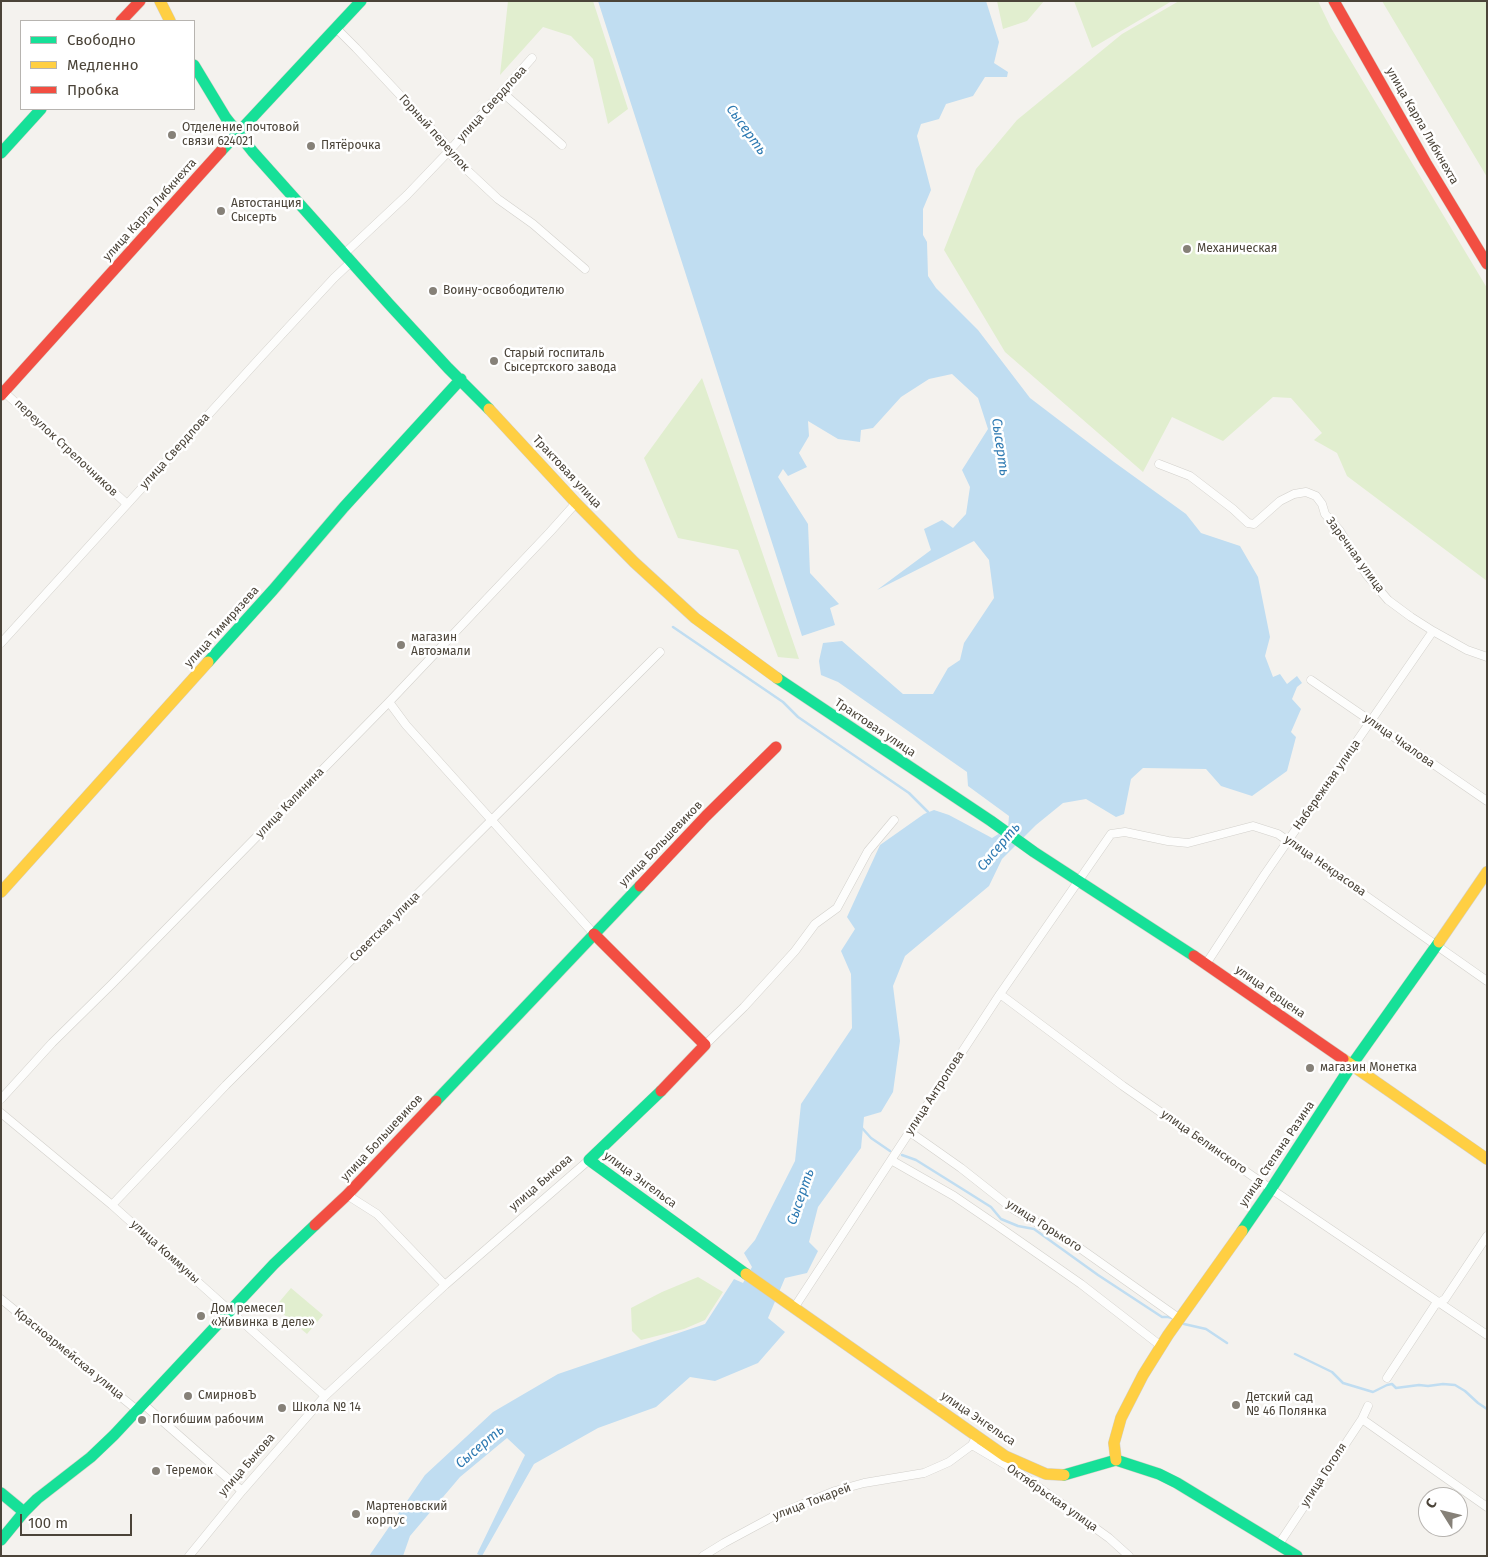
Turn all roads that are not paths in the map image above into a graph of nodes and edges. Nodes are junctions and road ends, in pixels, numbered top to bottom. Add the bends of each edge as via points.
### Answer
1 (140, 1) edge
2 (160, 1) edge
3 (361, 1) edge
4 (1334, 1) edge
5 (122, 20) edge
6 (170, 20) edge
7 (336, 28) junction
8 (532, 58) dead end
9 (195, 67) edge
10 (502, 93) junction
11 (40, 110) edge
12 (238, 132) junction
13 (562, 145) dead end
14 (450, 150) junction
15 (1, 153) edge
16 (347, 258) junction
17 (1487, 264) edge
18 (585, 269) dead end
19 (460, 379) junction
20 (3, 393) edge
21 (1159, 464) dead end
22 (576, 503) junction
23 (127, 504) junction
24 (1433, 631) junction
25 (1, 643) edge
26 (660, 652) dead end
27 (1487, 657) edge
28 (1311, 680) dead end
29 (388, 702) junction
30 (1371, 721) junction
31 (776, 747) dead end
32 (1487, 801) edge
33 (894, 820) dead end
34 (492, 821) junction
35 (1111, 834) joint
36 (1288, 840) junction
37 (1034, 852) joint
38 (1487, 872) edge
39 (1079, 880) junction
40 (1, 892) edge
41 (594, 934) junction
42 (1437, 945) junction
43 (1206, 964) junction
44 (1487, 981) edge
45 (1000, 994) junction
46 (705, 1045) junction
47 (1351, 1066) junction
48 (1, 1099) edge
49 (1, 1113) edge
50 (910, 1132) junction
51 (1487, 1159) edge
52 (589, 1160) junction
53 (891, 1160) junction
54 (1271, 1190) junction
55 (347, 1195) junction
56 (112, 1205) junction
57 (1487, 1236) edge
58 (446, 1285) junction
59 (1, 1299) edge
60 (1440, 1303) junction
61 (794, 1308) junction
62 (231, 1311) junction
63 (1180, 1319) junction
64 (1487, 1335) edge
65 (1161, 1346) junction
66 (1387, 1378) dead end
67 (325, 1396) junction
68 (1368, 1406) dead end
69 (140, 1407) junction
70 (1362, 1419) junction
71 (974, 1441) junction
72 (1116, 1460) junction
73 (242, 1492) junction
74 (1, 1493) edge
75 (1487, 1507) edge
76 (24, 1512) junction
77 (1, 1540) edge
78 (1279, 1544) junction
79 (189, 1556) edge
80 (703, 1556) edge
81 (1128, 1556) edge
82 (1297, 1556) edge

1 - 5 street
2 - 6 street
3 - 7 street, улица Карла Либкнехта
4 - 17 street, улица Карла Либкнехта
7 - 12 street, улица Карла Либкнехта
7 - 14 street, Горный переулок
8 - 10 street, улица Свердлова
9 - 12 street, Трактовая улица
10 - 13 street
10 - 14 street, улица Свердлова
11 - 15 street
12 - 16 street, Трактовая улица
12 - 20 street, улица Карла Либкнехта
14 - 16 street, улица Свердлова
14 - 18 street, Горный переулок via 453,157 498,200 533,224
16 - 19 street, Трактовая улица
16 - 23 street, улица Свердлова via 334,278
19 - 22 street, Трактовая улица
19 - 40 street, улица Тимирязева
20 - 23 street, переулок Стрелочников
21 - 24 street, Заречная улица via 1190,476 1248,523 1254,524 1280,500 1294,494 1306,492 1316,496 1366,574 1388,600
22 - 29 street, улица Калинина
22 - 37 street, Трактовая улица via 694,618 789,687
23 - 25 street, улица Свердлова
24 - 27 street, Заречная улица
24 - 30 street, Набережная улица
26 - 34 street, Советская улица
28 - 30 street, улица Чкалова
29 - 34 street
29 - 48 street, улица Калинина via 52,1043
30 - 32 street, улица Чкалова
30 - 36 street, Набережная улица
31 - 41 street, улица Большевиков
33 - 46 street, улица Быкова via 868,851 837,908 815,924 757,993
34 - 41 street
34 - 56 street, Советская улица via 226,1085
35 - 36 street, улица Некрасова via 1125,832 1188,843 1253,826
35 - 39 street, улица Антропова
36 - 42 street, улица Некрасова
36 - 43 street, Набережная улица
37 - 39 street, улица Герцена
38 - 42 street, улица Степана Разина
39 - 43 street, улица Герцена
39 - 45 street, улица Антропова
41 - 46 street
41 - 55 street, улица Большевиков
42 - 44 street, улица Некрасова
42 - 47 street, улица Степана Разина
43 - 47 street, улица Герцена
45 - 50 street, улица Антропова
45 - 54 street, улица Белинского
46 - 52 street, улица Быкова
47 - 51 street, улица Герцена
47 - 54 street, улица Степана Разина
49 - 56 street, улица Коммуны
50 - 53 street, улица Антропова
50 - 63 street, улица Горького via 1013,1209 1074,1244
52 - 58 street, улица Быкова
52 - 61 street, улица Энгельса
53 - 61 street, улица Антропова
53 - 65 street, улица Горького via 995,1224 1081,1284
54 - 60 street, улица Белинского
54 - 63 street, улица Степана Разина
55 - 58 street via 377,1214
55 - 62 street, улица Большевиков via 274,1264
56 - 62 street, улица Коммуны
57 - 60 street
58 - 67 street, улица Быкова
59 - 69 street, Красноармейская улица
60 - 64 street, улица Белинского
60 - 66 street via 1435,1305
61 - 71 street, улица Энгельса
62 - 67 street, улица Коммуны
62 - 69 street, улица Большевиков
63 - 65 street, улица Степана Разина
65 - 72 street, улица Степана Разина via 1122,1418 1114,1442
67 - 73 street, улица Быкова
68 - 70 street, улица Гоголя
69 - 73 street, Красноармейская улица
69 - 76 street, улица Большевиков via 91,1457
70 - 75 street
70 - 78 street, улица Гоголя
71 - 72 street, улица Энгельса via 1046,1474 1066,1475
71 - 80 street, улица Токарей via 949,1462 924,1473 842,1489 776,1515
71 - 81 street, Октябрьская улица
72 - 78 street via 1177,1483
73 - 79 street, улица Быкова
74 - 76 street
76 - 77 street, улица Большевиков
78 - 82 street

